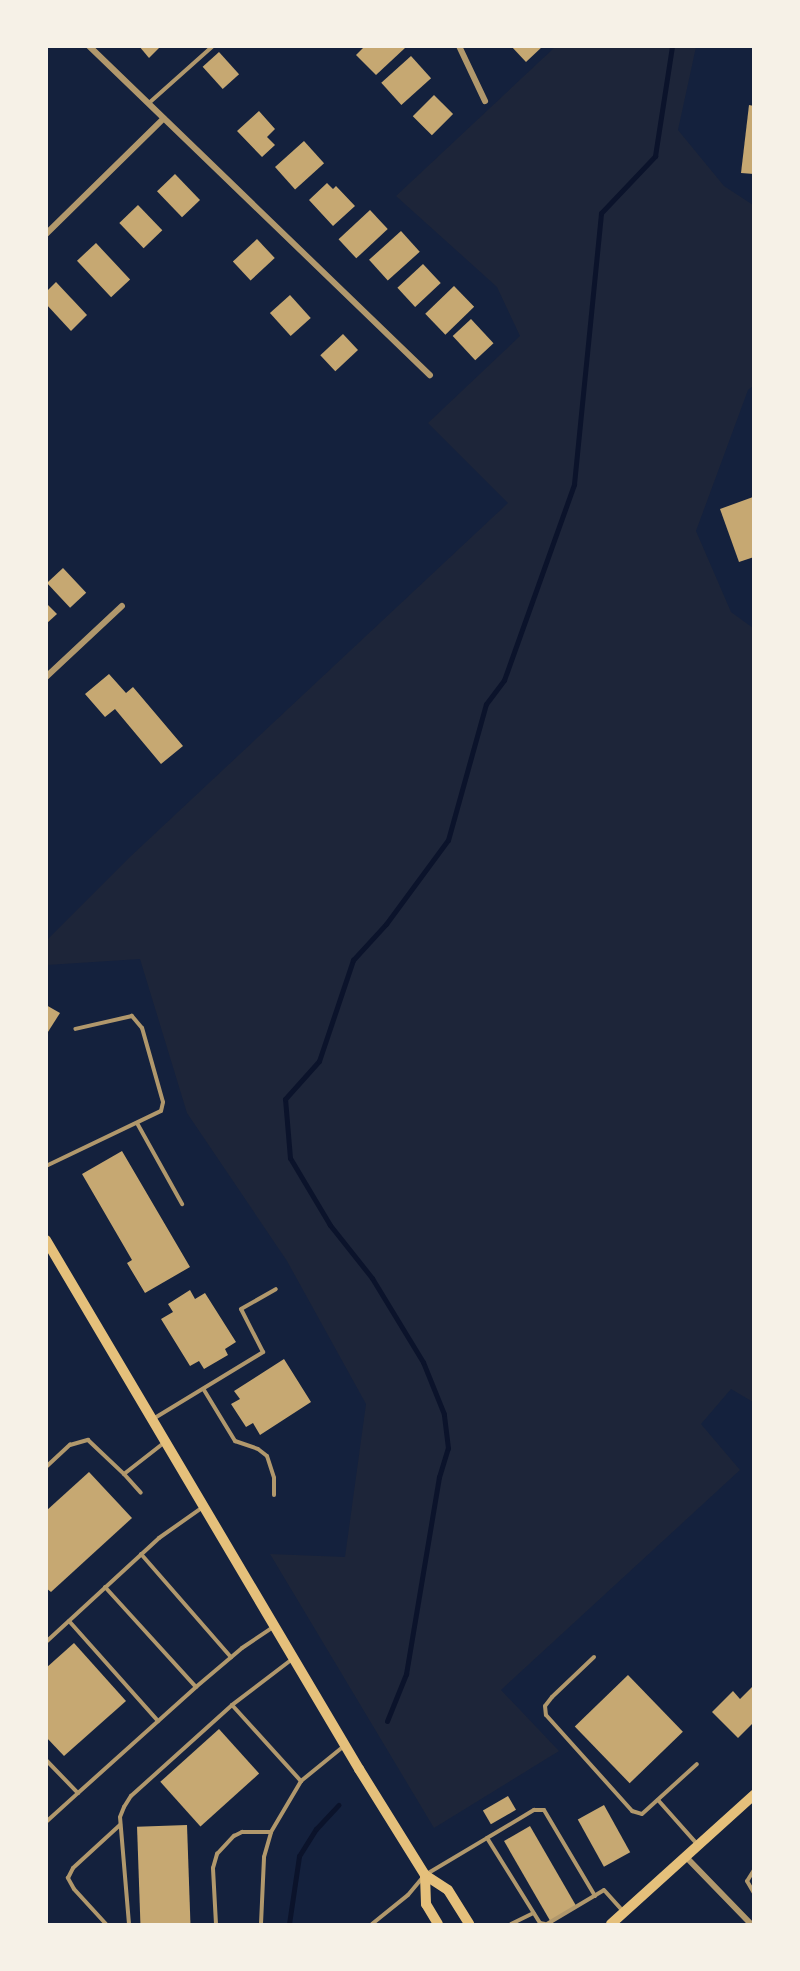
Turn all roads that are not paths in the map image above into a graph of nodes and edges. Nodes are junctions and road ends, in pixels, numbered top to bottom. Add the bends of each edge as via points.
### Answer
1 (89, 46) edge
2 (213, 46) edge
3 (459, 46) edge
4 (485, 101) dead end
5 (149, 103) junction
6 (164, 118) junction
7 (46, 234) edge
8 (430, 375) dead end
9 (122, 606) dead end
10 (46, 677) edge
11 (75, 1029) dead end
12 (137, 1123) junction
13 (46, 1166) edge
14 (182, 1204) dead end
15 (46, 1240) edge
16 (276, 1289) dead end
17 (204, 1390) junction
18 (152, 1420) junction
19 (165, 1441) junction
20 (46, 1467) edge
21 (124, 1474) junction
22 (141, 1493) dead end
23 (274, 1495) dead end
24 (204, 1507) junction
25 (141, 1554) junction
26 (105, 1587) junction
27 (69, 1621) junction
28 (274, 1626) junction
29 (46, 1642) edge
30 (231, 1657) junction
31 (594, 1657) dead end
32 (294, 1658) junction
33 (196, 1687) junction
34 (232, 1704) junction
35 (158, 1721) junction
36 (345, 1746) junction
37 (46, 1760) edge
38 (697, 1764) dead end
39 (301, 1781) junction
40 (78, 1793) junction
41 (753, 1795) edge
42 (658, 1800) junction
43 (46, 1822) edge
44 (120, 1824) junction
45 (271, 1832) junction
46 (487, 1838) junction
47 (699, 1845) junction
48 (686, 1857) junction
49 (753, 1870) edge
50 (425, 1875) junction
51 (753, 1893) edge
52 (594, 1896) junction
53 (625, 1912) junction
54 (534, 1913) junction
55 (106, 1924) edge
56 (129, 1924) edge
57 (216, 1924) edge
58 (261, 1924) edge
59 (372, 1924) edge
60 (438, 1924) edge
61 (469, 1924) edge
62 (512, 1924) edge
63 (546, 1924) edge
64 (611, 1924) edge
65 (751, 1924) edge

1 - 5 street
2 - 5 lane
3 - 4 street
5 - 6 street
6 - 7 street
6 - 8 street
9 - 10 street
11 - 12 lane via 132,1016 142,1028 163,1102 161,1111
12 - 13 lane
12 - 14 lane
15 - 18 main road
16 - 17 lane via 241,1309 263,1352
17 - 18 lane
17 - 23 lane via 235,1441 267,1456 274,1478
18 - 19 main road
19 - 21 lane
19 - 24 main road
20 - 21 lane via 70,1445 88,1440
21 - 22 lane
24 - 25 lane
24 - 28 main road
25 - 26 lane
25 - 30 lane
26 - 27 lane
26 - 33 lane
27 - 29 lane
27 - 35 lane
28 - 30 lane
28 - 32 main road
30 - 33 lane
31 - 42 lane via 552,1697 545,1706 546,1715 632,1811 642,1814
32 - 34 lane
32 - 36 main road
33 - 35 lane
34 - 39 lane
34 - 44 lane via 131,1796
35 - 40 lane
36 - 39 lane
36 - 50 main road
37 - 40 lane
38 - 42 lane
39 - 45 lane
40 - 43 lane
41 - 47 main road
42 - 47 lane
44 - 55 lane via 73,1868 68,1878
44 - 56 lane
45 - 57 lane via 243,1832 217,1854 213,1868
45 - 58 lane via 264,1857
46 - 50 lane
46 - 52 lane via 534,1810 544,1810
46 - 54 lane
47 - 48 main road
48 - 53 main road
48 - 65 street
49 - 51 lane via 747,1881
50 - 59 lane via 405,1898
50 - 60 main road via 426,1904
50 - 61 main road via 448,1890
52 - 53 lane via 604,1890
52 - 63 lane
53 - 64 main road
54 - 62 lane
54 - 63 lane via 540,1923

